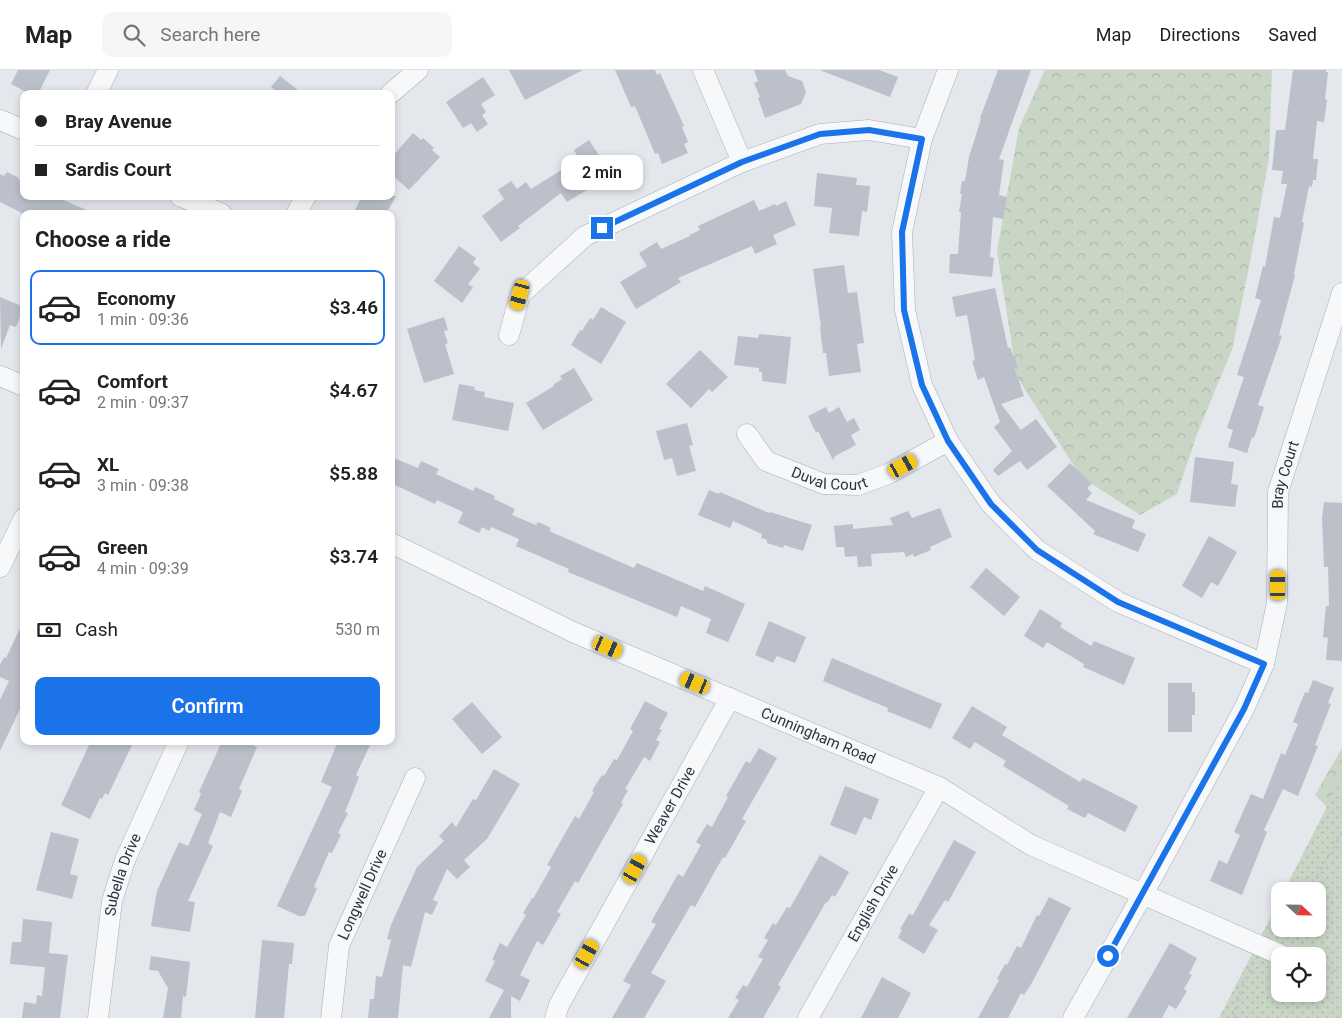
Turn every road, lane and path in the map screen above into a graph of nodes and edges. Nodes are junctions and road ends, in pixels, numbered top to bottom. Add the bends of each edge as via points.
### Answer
1 (108, 70) edge
2 (418, 70) edge
3 (703, 70) edge
4 (948, 70) edge
5 (98, 90) edge
6 (395, 90) edge
7 (0, 120) edge
8 (20, 128) edge
9 (922, 139) junction
10 (742, 162) junction
11 (189, 200) edge
12 (213, 210) edge
13 (1342, 293) edge
14 (509, 335) dead end
15 (0, 376) edge
16 (20, 384) edge
17 (747, 434) dead end
18 (948, 441) junction
19 (20, 526) edge
20 (395, 545) edge
21 (2, 560) edge
22 (1264, 664) junction
23 (730, 698) junction
24 (177, 745) edge
25 (415, 778) dead end
26 (939, 787) junction
27 (1342, 833) edge
28 (1313, 882) edge
29 (1143, 894) junction
30 (1271, 931) edge
31 (1261, 947) junction
32 (1271, 951) edge
33 (1326, 968) edge
34 (1342, 973) edge
35 (98, 1018) edge
36 (330, 1018) edge
37 (555, 1018) edge
38 (808, 1018) edge
39 (1074, 1018) edge
40 (1234, 1018) edge

1 - 5 street
2 - 6 street
3 - 10 street
4 - 9 street
7 - 8 street
9 - 10 street via 869,130 820,134
9 - 18 street via 902,232 904,310 922,385
10 - 14 street via 585,236 520,295
11 - 12 street
13 - 22 street, Bray Court via 1278,492 1278,603
15 - 16 street
17 - 18 street, Duval Court via 766,461 824,484 858,485 888,474
18 - 22 street via 991,504 1037,550 1118,602
19 - 21 street
20 - 23 street, Cunningham Road via 573,632
22 - 29 street, Bray Court via 1244,709
23 - 26 street, Cunningham Road
23 - 37 street, Weaver Drive via 559,1005
24 - 35 street, Subella Drive via 124,860 112,902
25 - 36 street, Longwell Drive via 339,946
26 - 29 street, Cunningham Road via 1031,845
26 - 38 street, English Drive
27 - 28 path
29 - 31 street, Cunningham Road
29 - 39 street, Bray Court
30 - 31 path
31 - 32 street, Cunningham Road
31 - 40 path via 1239,995
33 - 34 path

